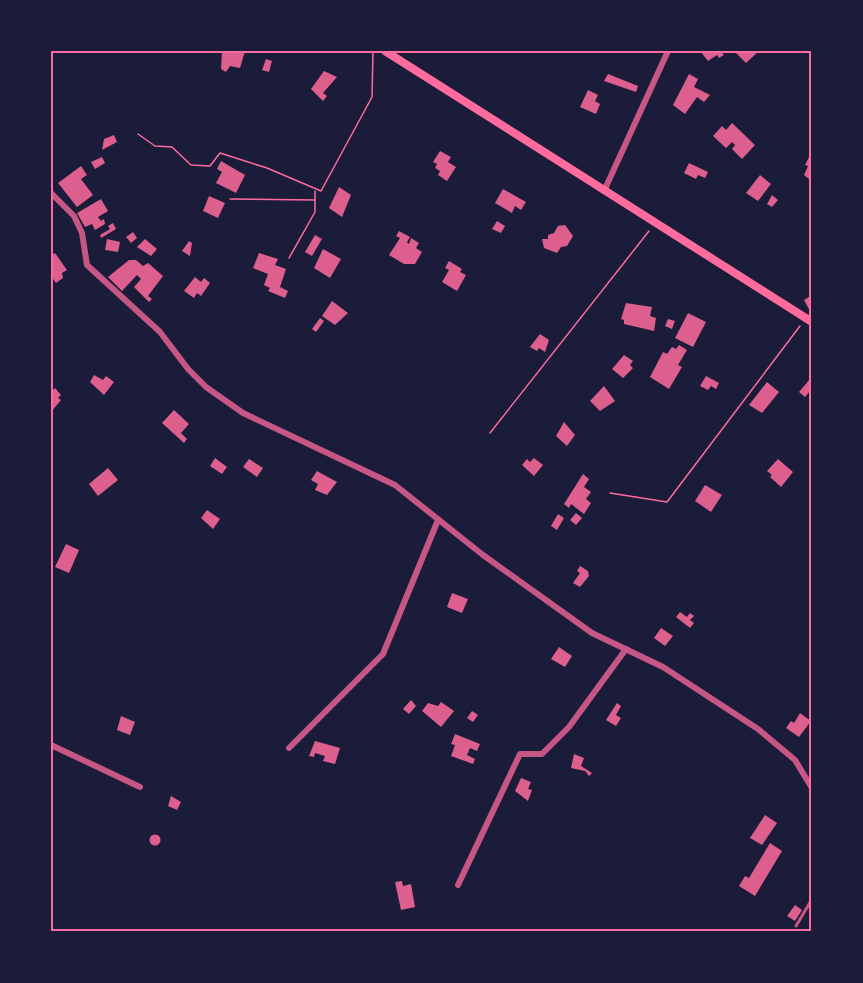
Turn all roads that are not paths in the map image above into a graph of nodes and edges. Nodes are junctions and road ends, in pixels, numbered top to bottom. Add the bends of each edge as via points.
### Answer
1 (385, 51) edge
2 (668, 51) edge
3 (604, 191) junction
4 (51, 193) edge
5 (809, 320) edge
6 (438, 520) junction
7 (626, 649) junction
8 (51, 745) edge
9 (289, 748) dead end
10 (140, 787) dead end
11 (812, 789) edge
12 (458, 885) dead end
13 (812, 899) edge
14 (796, 926) dead end

1 - 3 main road
2 - 3 street
3 - 5 main road
4 - 6 street via 74,216 82,233 87,265 160,332 206,387 243,413 395,485
6 - 7 street via 592,633
6 - 9 street via 383,654
7 - 11 street via 680,677 783,748
7 - 12 street via 569,728 542,754 520,754
8 - 10 street
13 - 14 lane

